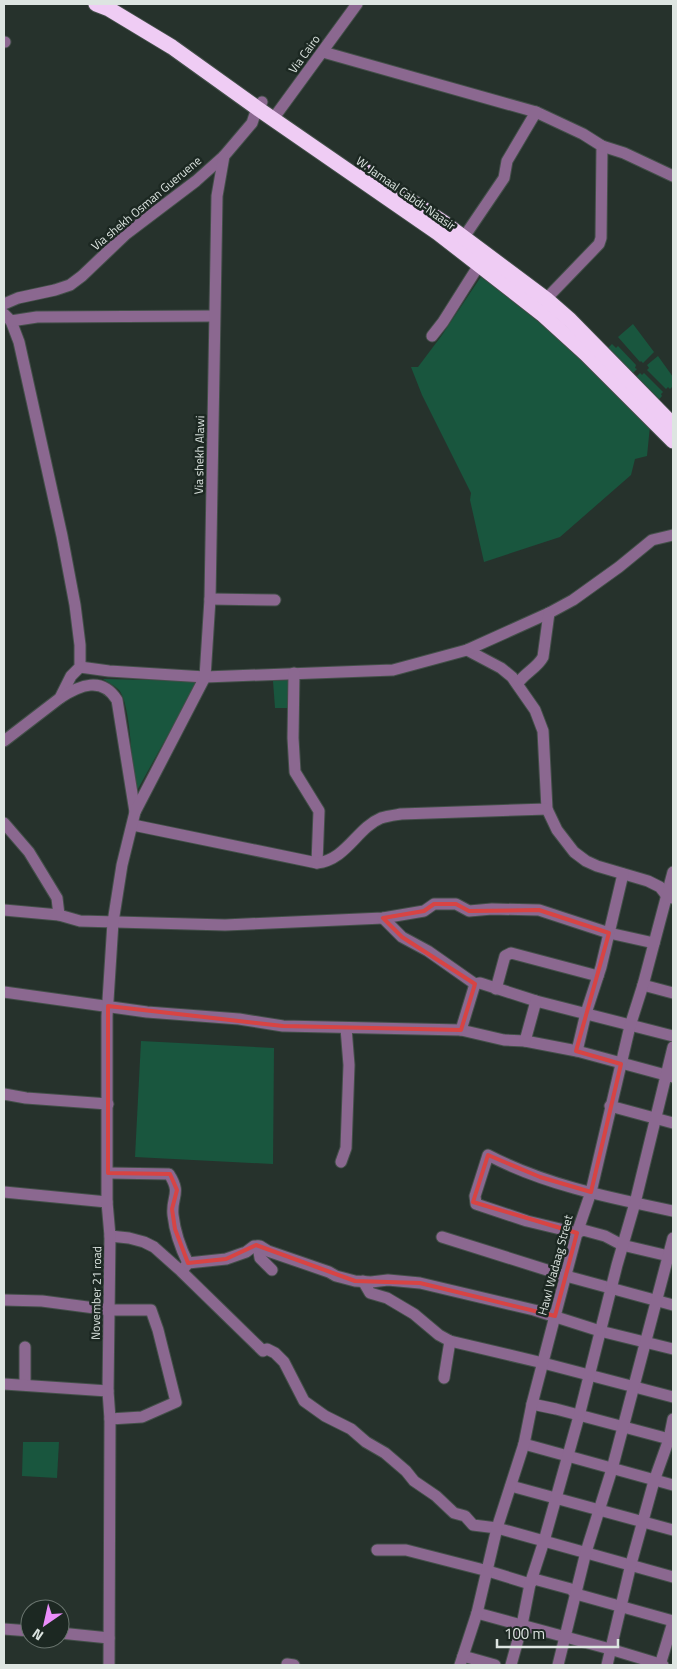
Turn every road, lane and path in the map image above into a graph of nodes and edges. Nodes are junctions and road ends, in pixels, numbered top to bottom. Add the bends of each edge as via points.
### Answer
1 (96, 4) edge
2 (116, 4) edge
3 (357, 4) edge
4 (174, 43) junction
5 (323, 52) junction
6 (268, 111) junction
7 (536, 112) junction
8 (602, 146) junction
9 (224, 156) junction
10 (673, 176) edge
11 (464, 238) junction
12 (479, 266) junction
13 (504, 275) junction
14 (546, 299) junction
15 (4, 304) edge
16 (214, 316) junction
17 (7, 317) edge
18 (432, 336) dead end
19 (672, 434) edge
20 (673, 535) edge
21 (210, 599) junction
22 (276, 600) dead end
23 (549, 613) junction
24 (467, 650) junction
25 (80, 667) junction
26 (294, 673) junction
27 (204, 677) junction
28 (518, 684) junction
29 (60, 698) junction
30 (4, 741) edge
31 (547, 809) junction
32 (135, 812) junction
33 (4, 823) edge
34 (132, 825) junction
35 (317, 863) junction
36 (673, 872) edge
37 (622, 874) junction
38 (670, 897) edge
39 (4, 910) edge
40 (59, 915) junction
41 (383, 918) junction
42 (113, 922) junction
43 (609, 933) junction
44 (654, 943) junction
45 (598, 976) junction
46 (476, 984) junction
47 (643, 985) junction
48 (496, 990) junction
49 (4, 992) edge
50 (673, 993) edge
51 (536, 1001) junction
52 (108, 1006) junction
53 (586, 1015) junction
54 (630, 1026) junction
55 (346, 1028) junction
56 (462, 1030) junction
57 (673, 1036) edge
58 (525, 1041) junction
59 (673, 1047) edge
60 (578, 1051) junction
61 (621, 1064) junction
62 (670, 1076) edge
63 (4, 1094) edge
64 (108, 1104) junction
65 (610, 1106) junction
66 (655, 1117) junction
67 (673, 1123) edge
68 (341, 1162) dead end
69 (108, 1173) junction
70 (4, 1192) edge
71 (590, 1192) junction
72 (107, 1202) junction
73 (635, 1203) junction
74 (673, 1211) edge
75 (577, 1234) junction
76 (110, 1236) junction
77 (442, 1237) dead end
78 (673, 1238) edge
79 (622, 1245) junction
80 (258, 1246) junction
81 (671, 1257) edge
82 (185, 1267) junction
83 (272, 1270) dead end
84 (566, 1276) junction
85 (363, 1281) junction
86 (611, 1289) junction
87 (4, 1300) edge
88 (656, 1300) junction
89 (673, 1305) edge
90 (110, 1310) junction
91 (555, 1316) junction
92 (600, 1331) junction
93 (450, 1341) junction
94 (646, 1343) junction
95 (25, 1347) dead end
96 (673, 1349) edge
97 (543, 1363) junction
98 (589, 1375) junction
99 (444, 1378) dead end
100 (4, 1384) edge
101 (25, 1384) junction
102 (634, 1386) junction
103 (108, 1391) junction
104 (673, 1397) edge
105 (532, 1404) junction
106 (579, 1416) junction
107 (673, 1419) edge
108 (110, 1420) junction
109 (623, 1427) junction
110 (671, 1440) edge
111 (524, 1444) junction
112 (567, 1456) junction
113 (612, 1469) junction
114 (654, 1481) junction
115 (673, 1485) edge
116 (511, 1486) junction
117 (556, 1498) junction
118 (600, 1509) junction
119 (644, 1521) junction
120 (497, 1528) junction
121 (673, 1530) edge
122 (544, 1541) junction
123 (377, 1550) dead end
124 (586, 1552) junction
125 (631, 1564) junction
126 (488, 1571) junction
127 (673, 1577) edge
128 (530, 1584) junction
129 (576, 1594) junction
130 (620, 1607) junction
131 (477, 1613) junction
132 (673, 1621) edge
133 (522, 1625) junction
134 (4, 1629) edge
135 (20, 1630) edge
136 (70, 1635) edge
137 (109, 1638) junction
138 (566, 1638) junction
139 (610, 1649) junction
140 (462, 1660) edge
141 (109, 1665) edge
142 (495, 1665) edge
143 (511, 1665) edge
144 (558, 1665) edge
145 (607, 1665) edge
146 (661, 1665) edge

1 - 4 highway, W. Jamaal Cabdi-Naasir
2 - 4 highway, W. Jamaal Cabdi-Naasir
3 - 5 street, Via Cairo
4 - 6 highway, W. Jamaal Cabdi-Naasir
5 - 6 street, Via Cairo
5 - 7 street
6 - 9 street, Via Cairo via 252,123
6 - 11 highway, W. Jamaal Cabdi-Naasir
6 - 12 highway, W. Jamaal Cabdi-Naasir
7 - 8 street
7 - 11 street via 507,161 504,178
8 - 10 street
8 - 14 street via 599,244
9 - 15 street, Via shekh Osman Gueruene via 126,234 70,285
9 - 16 street, Via shekh Alawi via 217,196
11 - 13 highway, W. Jamaal Cabdi-Naasir
12 - 13 highway, W. Jamaal Cabdi-Naasir
12 - 18 street
13 - 14 highway, W. Jamaal Cabdi-Naasir
13 - 19 highway, W. Jamaal Cabdi-Naasir
14 - 19 highway, W. Jamaal Cabdi-Naasir via 570,320
16 - 17 street
16 - 21 street, Via shekh Alawi
17 - 25 street via 19,342 62,536 80,645
20 - 23 street via 652,540 573,600
21 - 22 street
21 - 27 street, Via shekh Alawi
23 - 24 street
23 - 28 street via 540,663
24 - 26 street via 393,670
24 - 28 street via 501,668
25 - 27 street
25 - 29 street via 71,676
26 - 27 street
26 - 35 street via 295,772 318,810
27 - 32 street
28 - 31 street via 535,710 543,731
29 - 30 street
29 - 32 street via 76,688 91,685 104,686 112,692 117,700
31 - 35 street via 401,814 381,818 336,856
31 - 37 street via 557,830 574,852 586,861
32 - 34 street, November 21 road
33 - 40 street via 29,852 57,898
34 - 35 street
34 - 42 street, November 21 road
36 - 38 street, Hawl Wadaag Street
37 - 38 street via 660,887
37 - 43 street
38 - 44 street, Hawl Wadaag Street
39 - 40 street
40 - 42 street via 80,922
41 - 42 street via 225,925
41 - 43 street via 424,911 434,904 456,904 469,911 539,910
41 - 46 street via 402,937
42 - 52 street, November 21 road
43 - 44 street
43 - 45 street
44 - 47 street, Hawl Wadaag Street
45 - 48 street via 511,953 505,956
45 - 53 street
46 - 48 street
46 - 56 street
47 - 50 street
47 - 54 street, Hawl Wadaag Street
48 - 51 street
49 - 52 street
51 - 53 street
51 - 58 street
52 - 55 street via 283,1026
52 - 64 street, November 21 road
53 - 54 street
53 - 60 street
54 - 57 street
54 - 61 street, Hawl Wadaag Street
55 - 56 street
55 - 68 street via 349,1065 346,1139
56 - 58 street via 504,1040
58 - 60 street
59 - 62 street
60 - 61 street
61 - 62 street
61 - 65 street, Hawl Wadaag Street
62 - 66 street
63 - 64 street
64 - 69 street, November 21 road
65 - 66 street
65 - 71 street, Hawl Wadaag Street
66 - 67 street
66 - 73 street
69 - 72 street, November 21 road
69 - 82 street via 169,1174 177,1190 172,1209 174,1229
70 - 72 street
71 - 73 street
71 - 75 street, Hawl Wadaag Street
71 - 75 street via 540,1177 488,1155 480,1178 476,1204
72 - 76 street, November 21 road
73 - 74 street
73 - 79 street
75 - 79 street via 583,1230
75 - 84 street, Hawl Wadaag Street
76 - 82 street via 144,1242
76 - 90 street, November 21 road
77 - 84 street
78 - 81 street
79 - 81 street
79 - 86 street
80 - 82 street via 226,1259
80 - 83 street via 260,1258
80 - 85 street via 336,1276
81 - 88 street
82 - 120 street via 263,1351 272,1351 284,1362 304,1401 385,1453 414,1481 473,1525
84 - 86 street
84 - 91 street, Hawl Wadaag Street
85 - 91 street via 420,1283
85 - 93 street via 370,1293 387,1298 414,1314
86 - 88 street
86 - 92 street
87 - 90 street via 42,1301
88 - 89 street
88 - 94 street
90 - 103 street, November 21 road
90 - 108 street via 151,1310 176,1402 142,1417
91 - 92 street
91 - 97 street, Hawl Wadaag Street
92 - 94 street
92 - 98 street
93 - 97 street
93 - 99 street
94 - 96 street
94 - 102 street
95 - 101 street
97 - 98 street
97 - 105 street, Hawl Wadaag Street
98 - 102 street
98 - 106 street
100 - 101 street
101 - 103 street
102 - 104 street
102 - 109 street
103 - 108 street, November 21 road
105 - 106 street
105 - 111 street, Hawl Wadaag Street
106 - 109 street
106 - 112 street
107 - 110 street
108 - 137 street, November 21 road
109 - 110 street
109 - 113 street
110 - 114 street
111 - 112 street
111 - 116 street, Hawl Wadaag Street
112 - 113 street
112 - 117 street
113 - 114 street
113 - 118 street
114 - 115 street
114 - 119 street
116 - 117 street
116 - 120 street, Hawl Wadaag Street
117 - 118 street
117 - 122 street
118 - 119 street
118 - 124 street
119 - 121 street
119 - 125 street
120 - 122 street
120 - 126 street, Hawl Wadaag Street
122 - 124 street
122 - 128 street
123 - 126 street via 406,1550
124 - 125 street
124 - 129 street
125 - 127 street
125 - 130 street
126 - 128 street
126 - 131 street, Hawl Wadaag Street
128 - 129 street via 534,1579 571,1589
128 - 133 street
129 - 130 street
129 - 138 street
130 - 132 street
130 - 139 street
131 - 133 street
131 - 140 street, Hawl Wadaag Street
132 - 146 street
133 - 138 street
133 - 143 street
134 - 135 street
136 - 137 street
137 - 141 street, November 21 road
138 - 139 street
138 - 144 street
139 - 145 street
139 - 146 street
140 - 142 street

